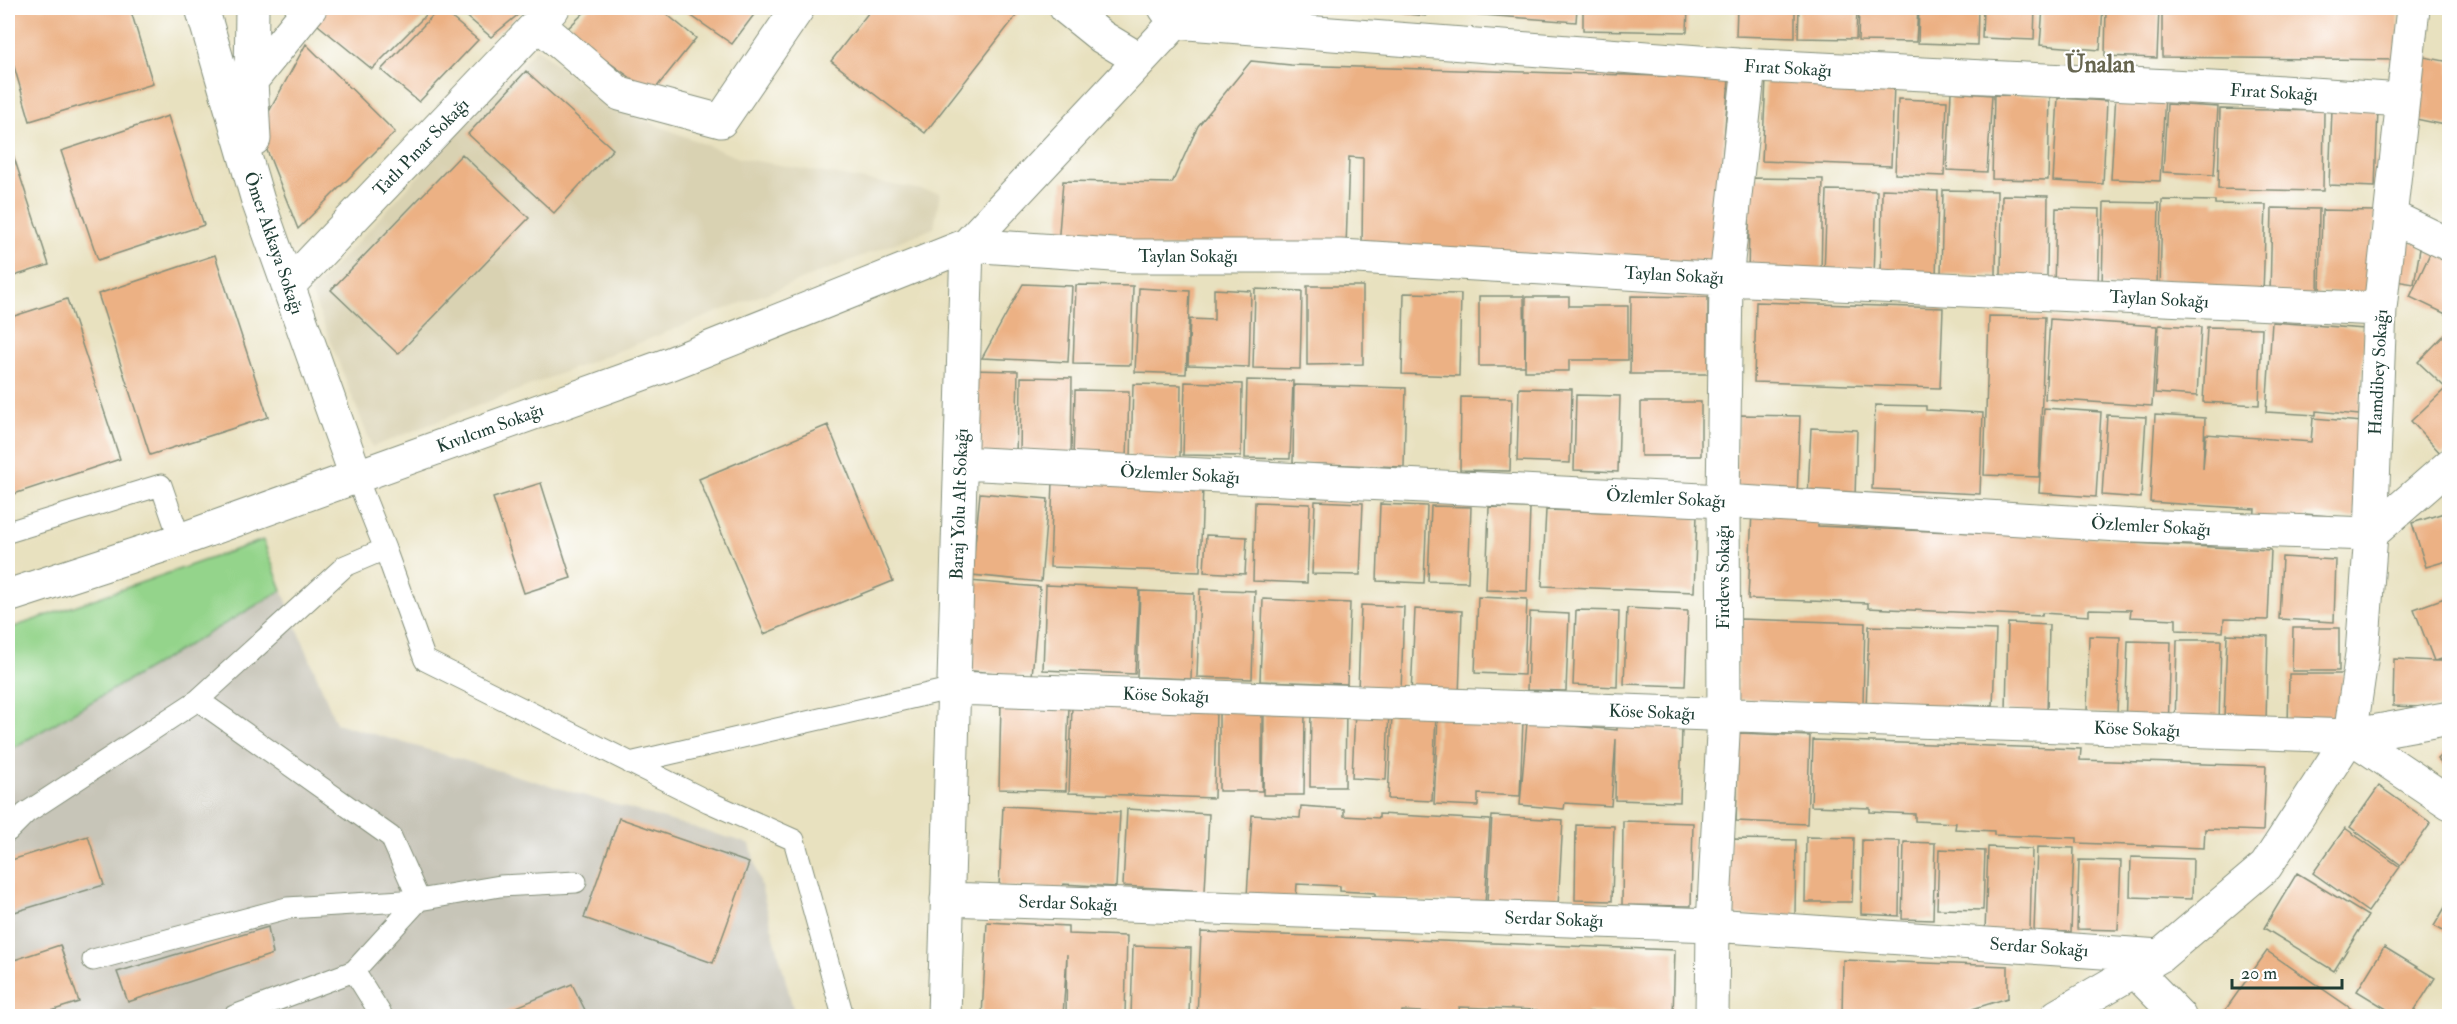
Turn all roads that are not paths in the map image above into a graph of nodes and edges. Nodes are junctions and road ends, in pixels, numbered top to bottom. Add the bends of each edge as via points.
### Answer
1 (202, 8) edge
2 (252, 8) edge
3 (310, 8) edge
4 (798, 8) edge
5 (1066, 8) edge
6 (2413, 8) edge
7 (1176, 12) edge
8 (546, 16) edge
9 (1140, 60) junction
10 (1749, 66) junction
11 (251, 81) junction
12 (2402, 100) junction
13 (258, 201) junction
14 (2390, 216) junction
15 (967, 244) junction
16 (2450, 245) edge
17 (1726, 279) junction
18 (288, 286) junction
19 (2380, 309) junction
20 (960, 463) junction
21 (2450, 465) edge
22 (356, 477) junction
23 (1723, 501) junction
24 (8, 532) edge
25 (2371, 534) junction
26 (180, 540) junction
27 (385, 549) junction
28 (8, 596) edge
29 (954, 688) junction
30 (198, 700) junction
31 (1724, 715) junction
32 (2450, 718) edge
33 (2350, 736) junction
34 (630, 763) junction
35 (2450, 803) edge
36 (8, 831) edge
37 (576, 882) dead end
38 (947, 898) junction
39 (419, 900) junction
40 (1713, 925) junction
41 (93, 960) dead end
42 (2147, 963) junction
43 (354, 971) junction
44 (234, 1017) edge
45 (382, 1017) edge
46 (843, 1017) edge
47 (944, 1017) edge
48 (1712, 1017) edge
49 (2057, 1017) edge
50 (2179, 1017) edge

1 - 13 street, Ömer Akkaya Sokağı
2 - 11 street
3 - 11 street
4 - 8 street via 721,121 620,94
5 - 9 street via 1102,38
6 - 12 street, Hamdibey Sokağı
7 - 9 street
7 - 10 street, Fırat Sokağı
8 - 18 street, Tatlı Pınar Sokağı
9 - 15 street
10 - 12 street, Fırat Sokağı
10 - 17 street, Firdevs Sokağı
11 - 13 street
12 - 14 street, Hamdibey Sokağı
13 - 18 street, Ömer Akkaya Sokağı
14 - 16 street
14 - 19 street, Hamdibey Sokağı
15 - 17 street, Taylan Sokağı via 1128,256 1341,256
15 - 20 street, Baraj Yolu Alt Sokağı
15 - 22 street, Kıvılcım Sokağı via 667,365
17 - 19 street, Taylan Sokağı
17 - 23 street, Firdevs Sokağı
18 - 22 street, Ömer Akkaya Sokağı
19 - 25 street, Hamdibey Sokağı
20 - 23 street, Özlemler Sokağı
20 - 29 street, Baraj Yolu Alt Sokağı
21 - 25 street
22 - 26 street, Kıvılcım Sokağı
22 - 27 lane
23 - 25 street, Özlemler Sokağı via 2136,526
23 - 31 street, Firdevs Sokağı
24 - 26 lane via 161,485
25 - 33 street, Hamdibey Sokağı via 2362,654
26 - 28 street, Kıvılcım Sokağı
27 - 30 lane via 345,566
27 - 34 lane via 425,660
29 - 31 street, Köse Sokağı
29 - 34 lane
29 - 38 street, Baraj Yolu Alt Sokağı
30 - 36 lane via 26,813
30 - 39 lane via 392,837
31 - 33 street, Köse Sokağı
31 - 40 street, Firdevs Sokağı
32 - 33 street, Köse Sokağı
33 - 35 street
33 - 42 street via 2266,866
34 - 46 lane via 794,840
37 - 39 lane via 500,886
38 - 40 street, Serdar Sokağı
38 - 47 street, Baraj Yolu Alt Sokağı
39 - 41 lane via 287,908
39 - 43 lane
40 - 42 street, Serdar Sokağı
40 - 48 street, Firdevs Sokağı
42 - 49 street
42 - 50 street
43 - 44 lane
43 - 45 lane

